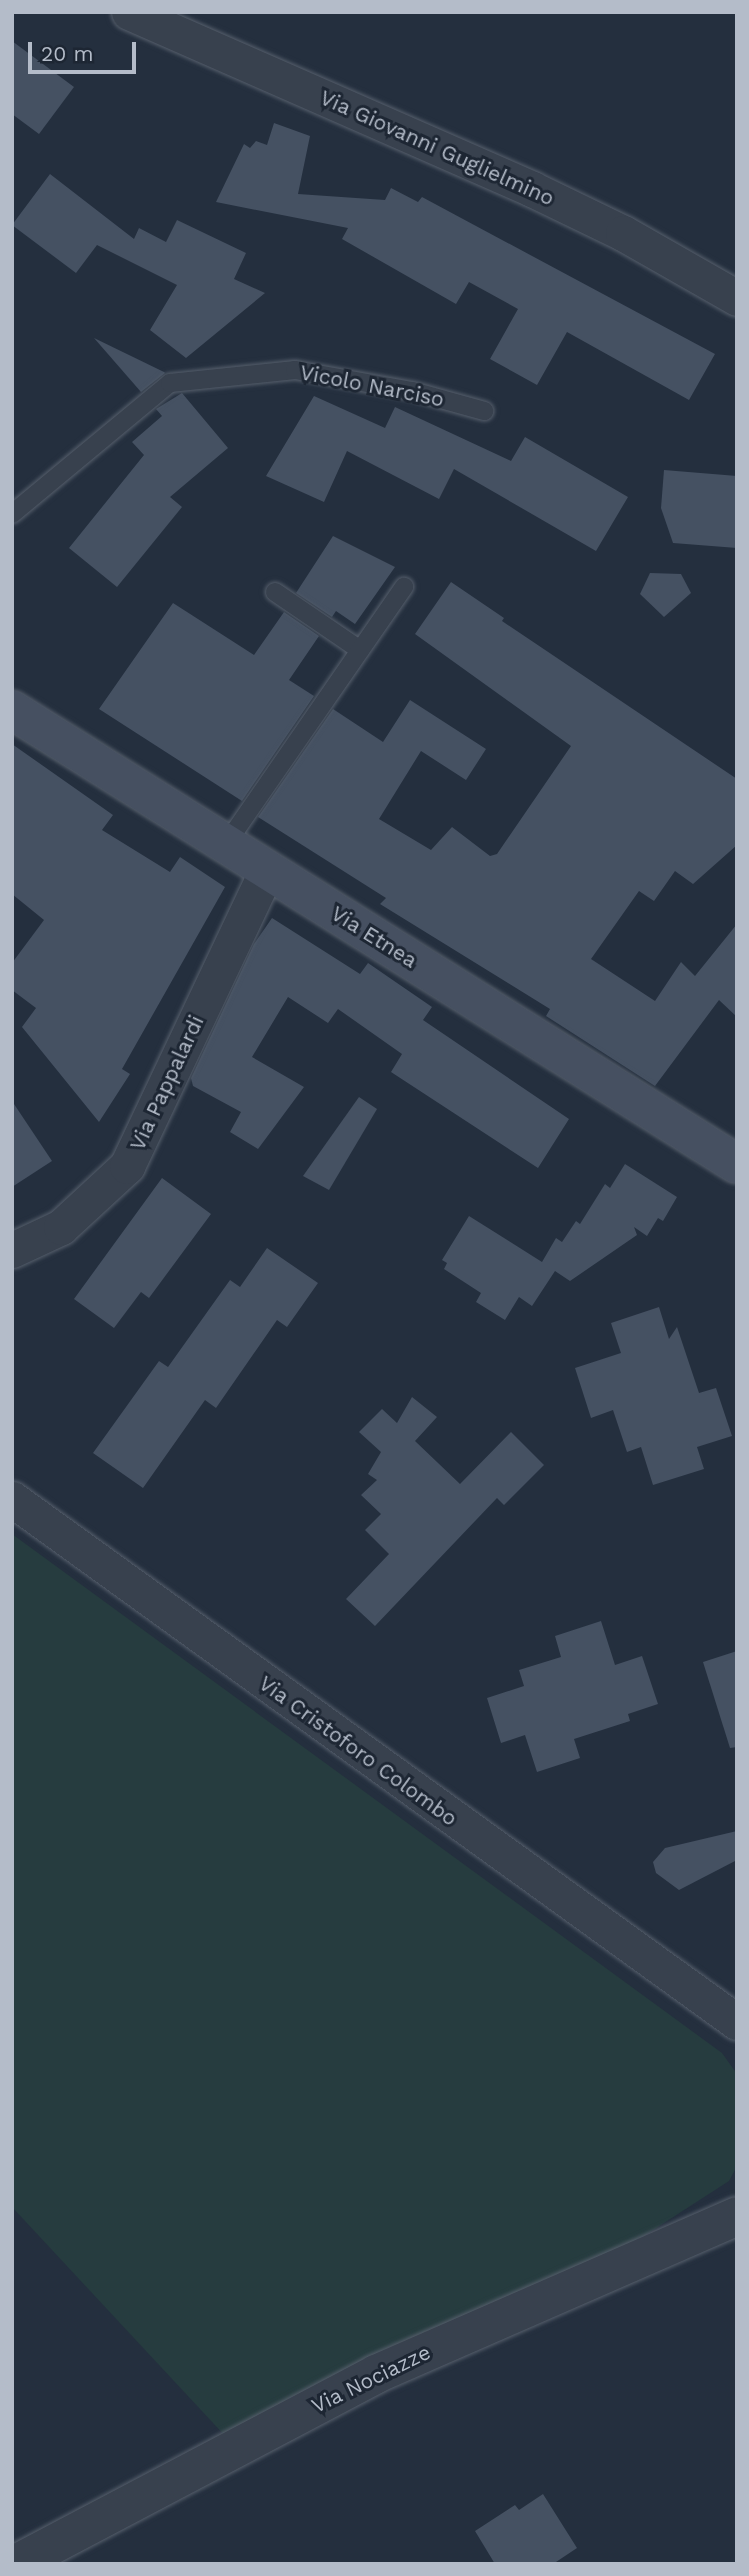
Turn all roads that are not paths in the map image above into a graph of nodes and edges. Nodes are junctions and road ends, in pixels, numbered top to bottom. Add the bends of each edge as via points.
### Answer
1 (129, 12) edge
2 (737, 298) edge
3 (484, 411) dead end
4 (12, 514) edge
5 (404, 587) dead end
6 (275, 592) dead end
7 (360, 650) junction
8 (12, 710) edge
9 (226, 844) junction
10 (267, 870) junction
11 (737, 1164) edge
12 (12, 1250) edge
13 (12, 1499) edge
14 (705, 2003) junction
15 (737, 2022) edge
16 (737, 2044) edge
17 (737, 2216) edge
18 (16, 2564) edge

1 - 2 street, Via Giovanni Guglielmino via 532,189 623,233
3 - 4 lane, Vicolo Narciso via 412,391 295,370 170,383
5 - 7 lane
6 - 7 lane
7 - 9 lane
8 - 9 main road, Via Etnea
9 - 10 main road, Via Etnea
10 - 11 main road, Via Etnea
10 - 12 street, Via Pappalardi via 127,1166 61,1227
13 - 14 street, Via Cristoforo Colombo
14 - 15 street
14 - 16 street
17 - 18 street, Via Nociazze via 376,2374

